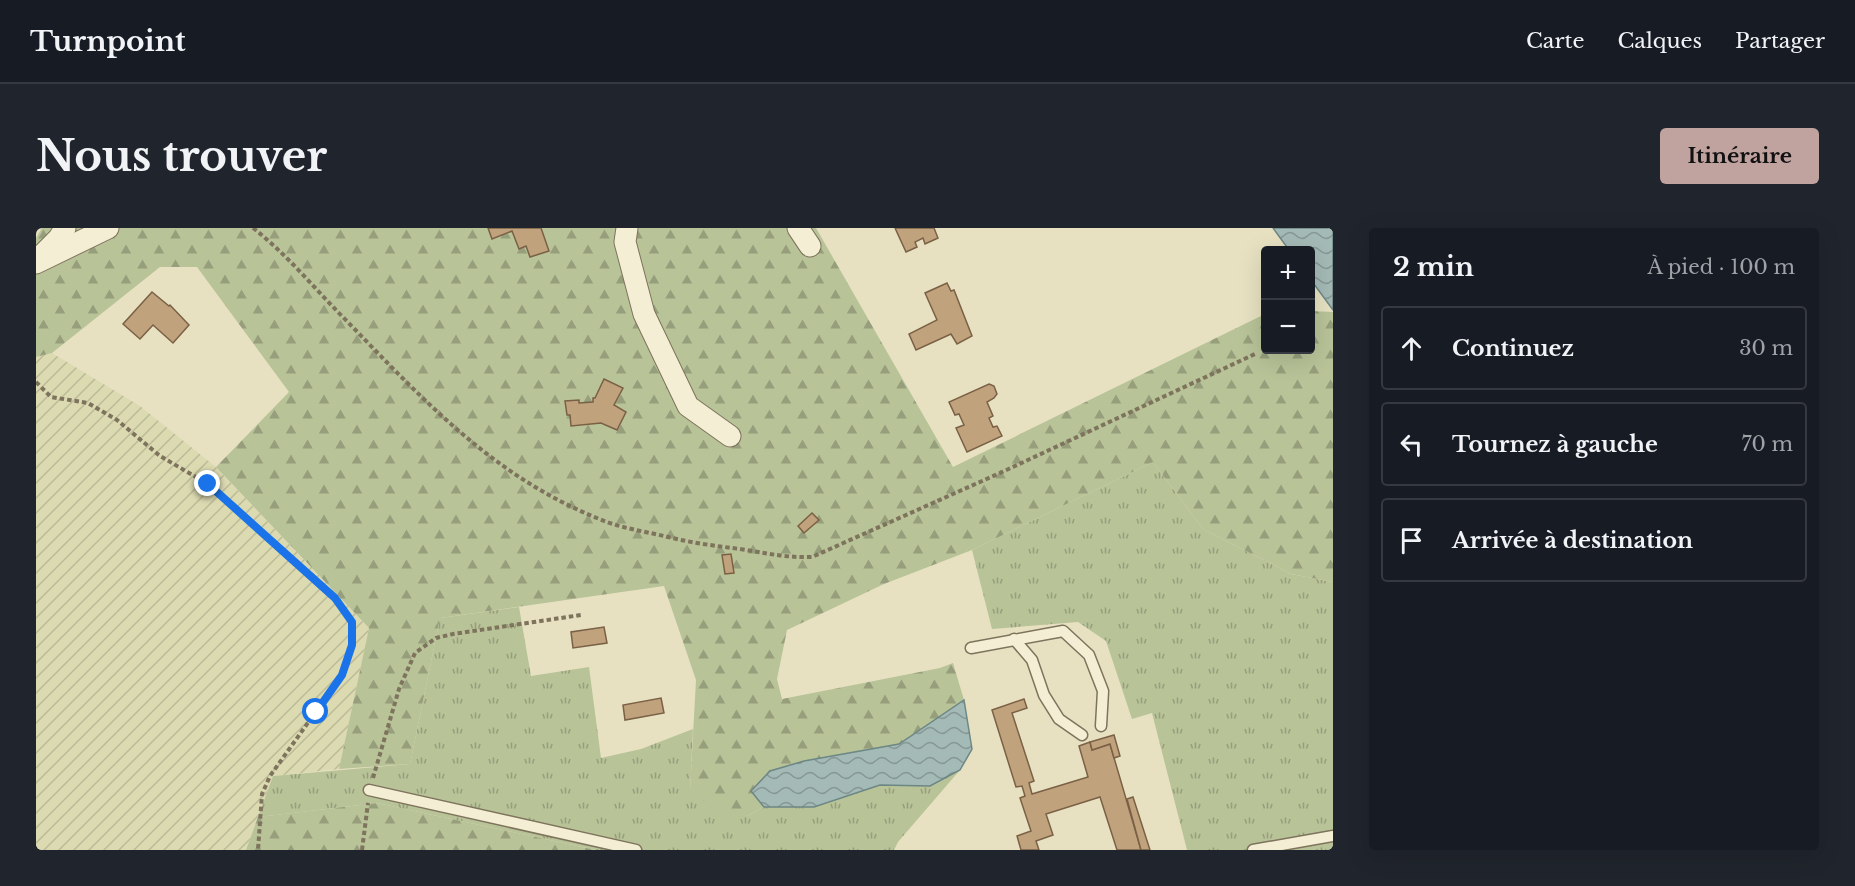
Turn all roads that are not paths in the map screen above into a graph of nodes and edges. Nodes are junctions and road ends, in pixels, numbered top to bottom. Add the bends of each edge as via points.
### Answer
1 (65, 228) edge
2 (108, 228) edge
3 (627, 228) edge
4 (798, 228) edge
5 (810, 246) dead end
6 (36, 262) edge
7 (730, 436) dead end
8 (1014, 639) junction
9 (971, 648) dead end
10 (1101, 726) dead end
11 (1082, 735) dead end
12 (369, 790) road end
13 (1333, 836) edge
14 (636, 850) edge
15 (1253, 850) edge

1 - 6 street
2 - 6 street
3 - 7 street via 625,242 644,314 688,406
4 - 5 street
8 - 9 lane
8 - 10 lane via 1063,631 1089,655 1103,691
8 - 11 lane via 1032,660 1044,696 1059,719
12 - 14 lane
13 - 15 lane

